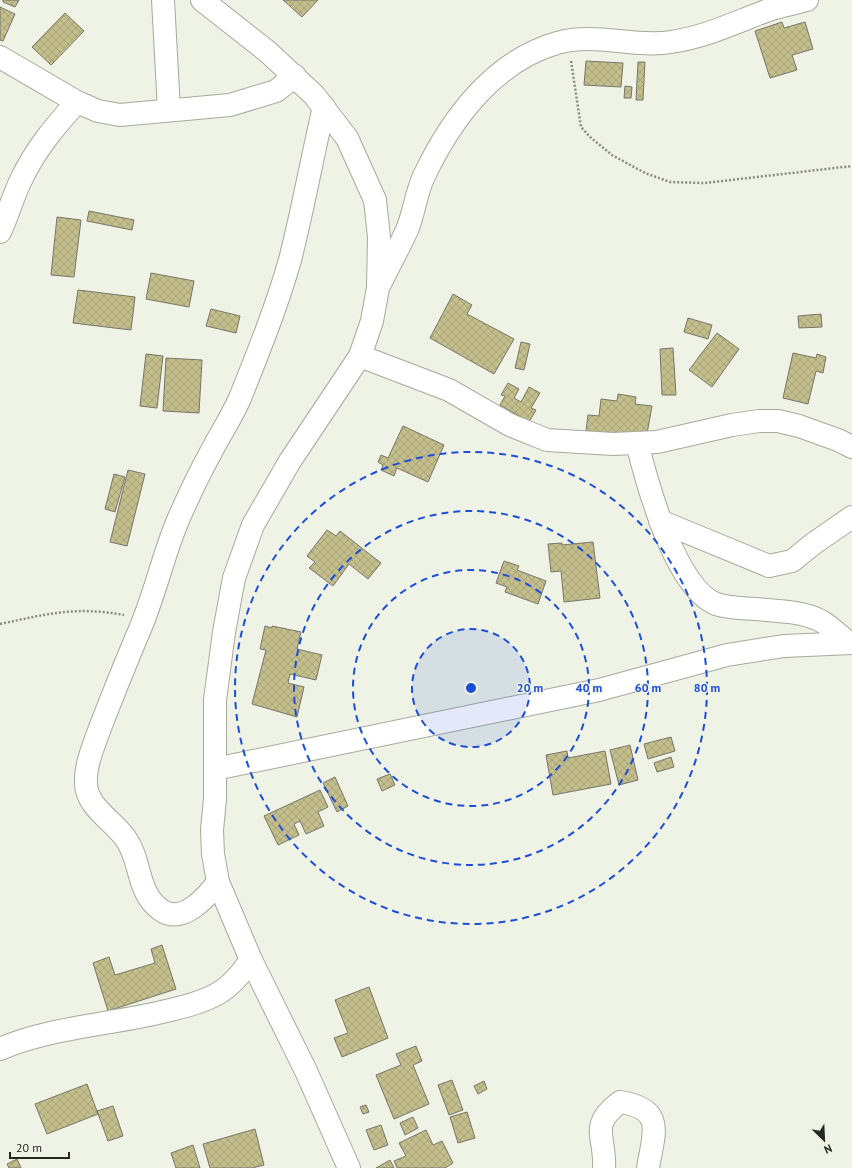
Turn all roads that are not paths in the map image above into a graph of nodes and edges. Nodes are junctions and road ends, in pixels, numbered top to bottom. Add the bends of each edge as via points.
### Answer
1 (163, 0) edge
2 (202, 0) edge
3 (806, 0) edge
4 (0, 57) edge
5 (295, 76) junction
6 (77, 102) junction
7 (324, 107) junction
8 (169, 110) junction
9 (20, 180) junction
10 (0, 199) edge
11 (0, 232) edge
12 (378, 288) junction
13 (360, 356) junction
14 (637, 443) junction
15 (852, 447) edge
16 (852, 517) edge
17 (660, 521) junction
18 (849, 643) edge
19 (215, 769) junction
20 (218, 882) junction
21 (251, 960) junction
22 (0, 1049) edge
23 (349, 1168) edge
24 (604, 1168) edge
25 (648, 1168) edge

1 - 8 street
2 - 5 street
3 - 12 street via 767,11 703,36 669,43 588,39 558,43 534,52 504,69 477,95 452,126 424,176 407,230
4 - 6 street
5 - 7 street
5 - 8 street via 276,91 230,105
6 - 8 street via 98,111 120,115
6 - 9 street via 52,130
7 - 12 street via 347,138 375,200 379,237
7 - 20 street via 300,219 280,291 239,401 210,453 178,522 145,619 118,680 86,775 89,798 125,837 136,860 144,890 157,907 165,913 182,913 204,898
9 - 10 street
9 - 11 street
12 - 13 street via 372,321
13 - 14 street via 449,390 510,425 547,440
13 - 19 street via 290,461 253,525 234,578 215,700
14 - 15 street via 657,442 732,425 778,421 799,426
14 - 17 street
16 - 17 street via 792,561 769,566
17 - 18 street via 693,586 716,604 794,613 813,618 822,621
18 - 19 street via 784,646 727,655 599,690
19 - 20 street via 213,854
20 - 21 street
21 - 22 street via 230,985 194,1004 49,1034
21 - 23 street via 306,1071
24 - 25 street via 601,1124 608,1111 620,1102 634,1104 648,1113 655,1123

